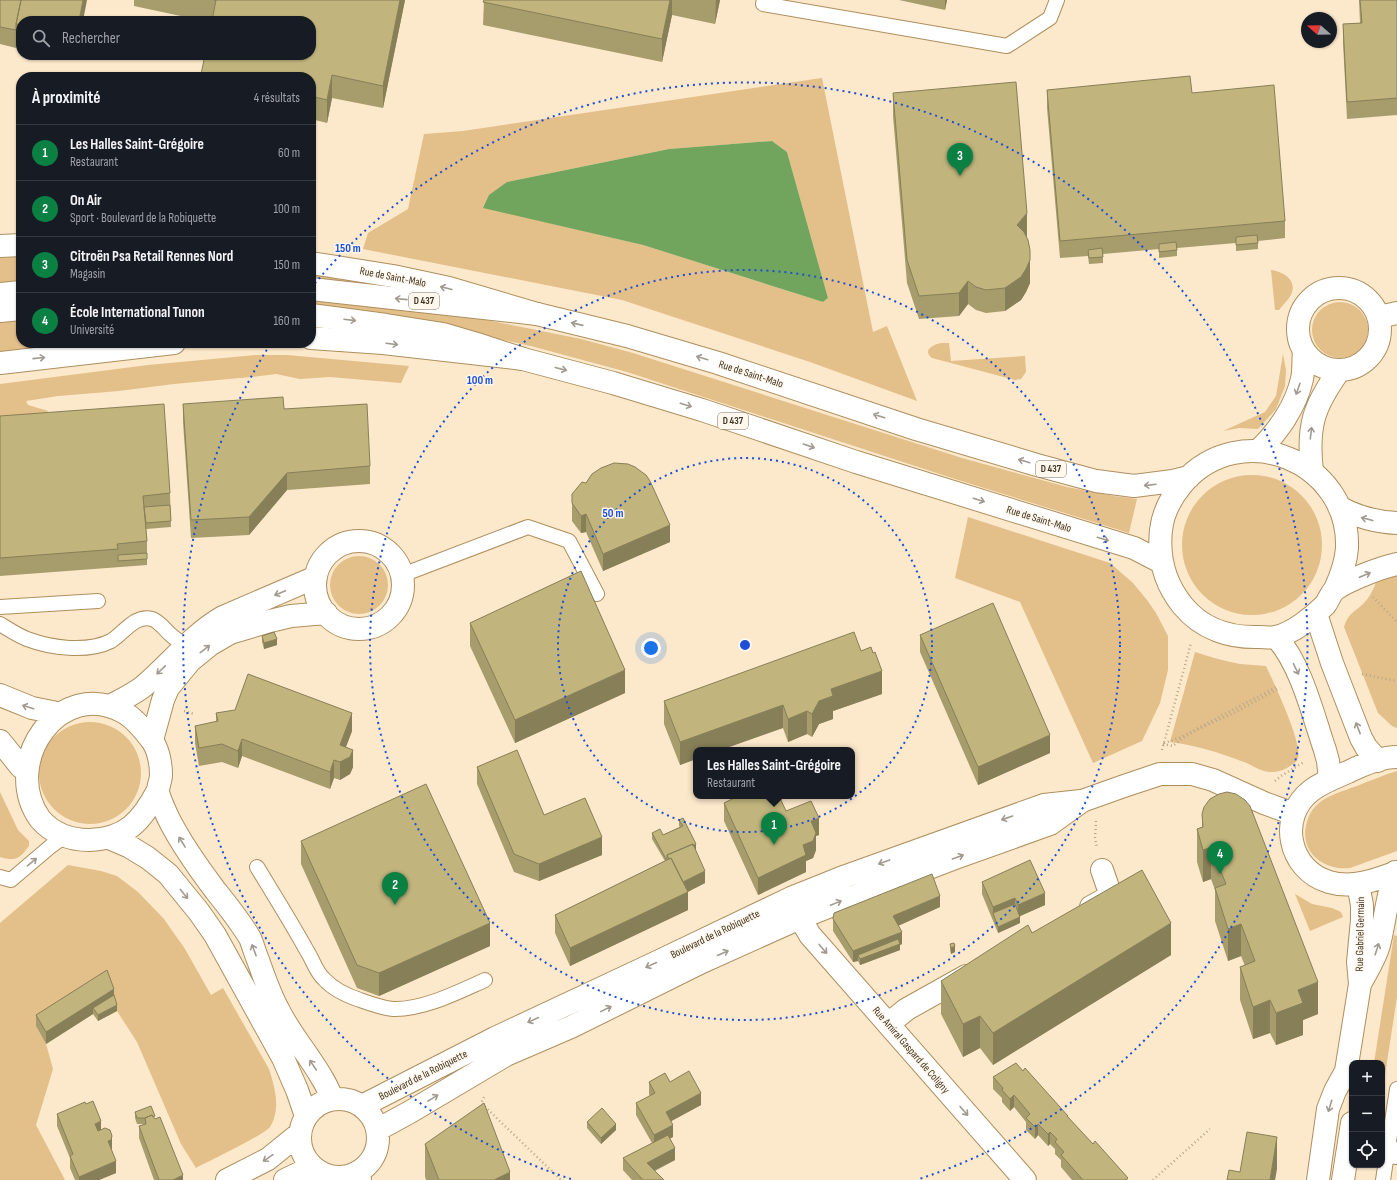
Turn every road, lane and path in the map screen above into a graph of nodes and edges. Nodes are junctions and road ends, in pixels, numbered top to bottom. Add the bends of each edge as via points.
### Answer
1 (764, 0) edge
2 (1057, 0) edge
3 (16, 245) edge
4 (0, 246) edge
5 (316, 264) edge
6 (316, 290) edge
7 (16, 292) edge
8 (0, 294) edge
9 (16, 309) edge
10 (0, 311) edge
11 (537, 314) junction
12 (1388, 315) edge
13 (316, 317) edge
14 (316, 338) edge
15 (130, 348) edge
16 (1304, 351) junction
17 (523, 359) junction
18 (0, 363) edge
19 (1339, 371) junction
20 (1258, 451) junction
21 (1312, 472) junction
22 (1188, 477) junction
23 (1339, 506) junction
24 (1397, 523) edge
25 (1161, 562) junction
26 (1397, 564) edge
27 (1368, 573) junction
28 (402, 575) junction
29 (316, 578) junction
30 (1335, 589) junction
31 (597, 594) dead end
32 (98, 601) dead end
33 (0, 607) edge
34 (326, 613) junction
35 (1316, 614) junction
36 (1200, 622) junction
37 (1397, 622) edge
38 (0, 624) edge
39 (1276, 636) junction
40 (186, 646) junction
41 (0, 695) edge
42 (110, 706) junction
43 (57, 713) junction
44 (152, 740) junction
45 (0, 741) edge
46 (1164, 743) dead end
47 (1388, 759) edge
48 (21, 767) junction
49 (1330, 780) junction
50 (158, 790) junction
51 (1082, 801) junction
52 (1294, 814) junction
53 (65, 836) junction
54 (109, 838) junction
55 (257, 867) dead end
56 (1102, 870) dead end
57 (1396, 872) edge
58 (4, 882) edge
59 (1358, 884) junction
60 (1077, 915) edge
61 (800, 918) junction
62 (982, 968) edge
63 (485, 980) dead end
64 (1360, 984) junction
65 (888, 1024) junction
66 (1351, 1060) edge
67 (1349, 1080) edge
68 (1397, 1089) edge
69 (485, 1096) dead end
70 (333, 1099) junction
71 (362, 1106) junction
72 (302, 1125) junction
73 (1210, 1129) dead end
74 (377, 1130) junction
75 (1349, 1152) edge
76 (1389, 1152) edge
77 (312, 1167) junction
78 (358, 1177) edge
79 (228, 1180) edge
80 (285, 1180) edge
81 (561, 1180) edge
82 (1025, 1180) edge
83 (1153, 1180) edge
84 (1318, 1180) edge
85 (1343, 1180) edge
86 (1383, 1180) edge

1 - 2 lane via 763,4 1007,46 1050,18
3 - 4 main road
11 -> 5 main road, Rue de Saint-Malo via 449,288
11 -> 6 main road, D 437
7 - 8 main road
9 - 10 main road
22 -> 11 main road, Rue de Saint-Malo / D 437 via 1134,486 1096,481 923,431 635,338
12 - 16 main road via 1375,308 1358,292 1345,288 1331,288 1318,293 1308,301 1301,312 1298,324 1298,338
12 - 19 main road via 1373,354 1364,363 1352,369
13 -> 17 main road, D 437 via 443,334
14 -> 17 main road, Rue de Saint-Malo via 383,343
18 -> 15 main road
16 - 19 main road via 1313,361 1325,368
16 -> 20 main road via 1302,379 1297,394 1274,436
17 -> 25 main road, Rue de Saint-Malo / D 437 via 702,410 856,462 1134,548
21 -> 19 main road via 1310,435 1315,412
20 - 21 main road via 1295,460
20 - 22 main road via 1221,456
21 - 23 main road via 1332,493
22 - 25 main road via 1167,507 1159,543
24 -> 23 main road via 1368,520
23 - 30 main road via 1347,548 1343,569
25 - 36 main road via 1166,580 1176,597
26 - 27 main road
30 -> 27 main road
27 - 37 path via 1371,595
28 - 29 main road via 397,562 388,551 362,541 350,542 328,555 320,565
28 - 31 lane via 528,527 569,541
28 - 34 main road via 400,601 394,613 384,622 359,629 346,627
29 - 34 main road via 319,602
29 -> 40 main road via 223,617 209,625
30 - 35 main road
32 - 33 lane
44 -> 34 main road via 168,688 190,661 211,644 230,633 270,621
35 - 39 main road via 1298,627
47 -> 35 main road via 1366,747 1361,738
36 - 39 main road via 1232,636
36 - 46 path
38 - 40 lane via 27,639 79,649 111,640 138,619 147,618 154,619
39 -> 49 main road via 1300,678 1325,750
40 -> 42 main road via 143,686
43 -> 41 main road via 32,708
42 - 43 main road via 75,706
42 - 44 main road via 126,713
43 - 48 main road via 32,739
44 - 50 main road via 160,765
45 - 48 main road
47 - 49 main road via 1356,768
48 - 53 main road via 23,786 34,813 50,829
49 - 52 main road via 1312,790
50 - 54 main road via 149,808 135,824
70 -> 50 main road via 279,1011 250,939 172,826
51 - 52 main road, Boulevard de la Robiquette via 1160,774 1192,774 1213,780
61 -> 51 main road, Boulevard de la Robiquette via 1050,824
51 -> 71 main road, Boulevard de la Robiquette via 1044,805 866,868 791,898 495,1038
52 - 59 main road via 1292,842 1295,853 1307,870 1330,882
53 - 54 main road via 79,840
58 -> 53 lane
54 -> 72 main road via 148,858 168,874 215,935 283,1058 297,1090
55 - 63 lane via 317,970 338,990 377,1006 392,1009 408,1008 445,998
56 - 60 main road via 1111,896
57 - 59 main road
64 -> 57 main road, Rue Gabriel Germain via 1379,946 1389,889
59 - 64 main road, Rue Gabriel Germain via 1362,905 1358,962
61 -> 65 main road, Rue Amiral Gaspard de Coligny via 810,935
74 -> 61 main road, Boulevard de la Robiquette via 506,1055 571,1027 702,962
62 - 65 main road via 907,1009
64 - 66 main road, Rue Gabriel Germain
65 -> 82 main road, Rue Amiral Gaspard de Coligny
67 -> 84 main road, Rue Gabriel Germain via 1335,1091 1328,1109
68 - 76 lane
69 - 81 path via 482,1102
70 - 71 main road via 343,1098
70 - 72 main road via 313,1108
71 - 74 main road via 369,1113
72 - 77 main road via 300,1146
72 -> 79 main road via 268,1159
73 - 83 path
74 - 78 main road via 376,1150
75 - 85 main road
76 - 86 lane
77 - 78 main road via 333,1177
77 - 80 main road

